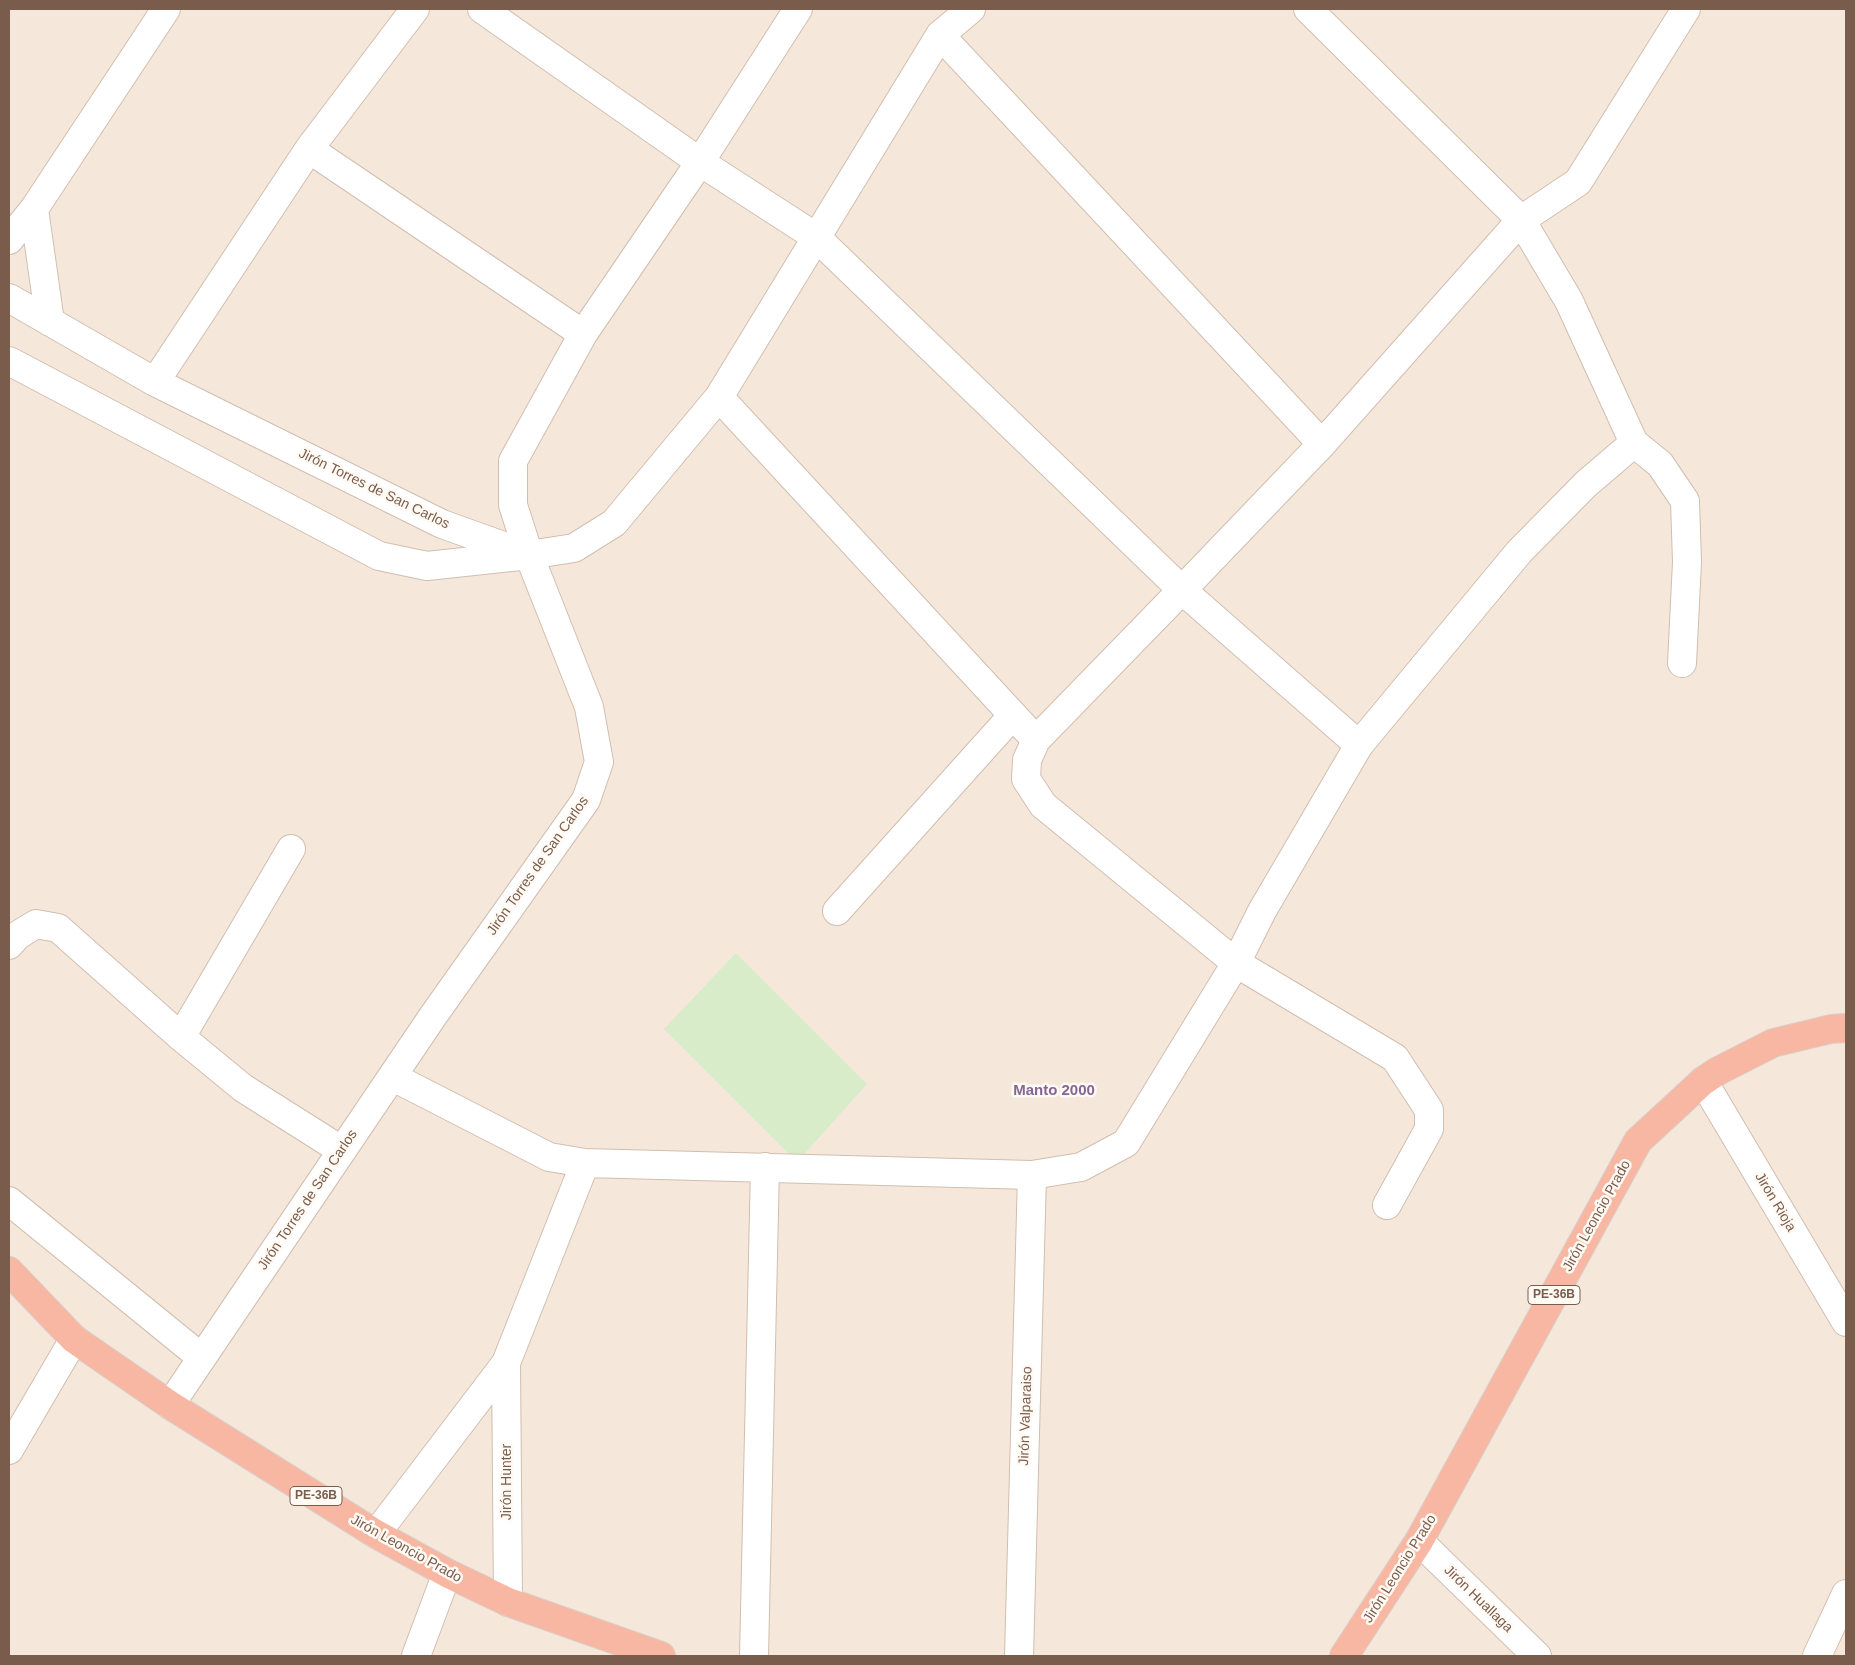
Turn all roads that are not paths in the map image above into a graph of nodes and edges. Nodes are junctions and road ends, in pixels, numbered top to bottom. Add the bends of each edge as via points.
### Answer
1 (166, 9) edge
2 (415, 9) edge
3 (482, 9) edge
4 (798, 9) edge
5 (972, 9) edge
6 (1308, 9) edge
7 (1675, 13) edge
8 (940, 35) junction
9 (309, 150) junction
10 (700, 162) junction
11 (34, 209) junction
12 (1521, 220) junction
13 (816, 237) junction
14 (9, 240) edge
15 (9, 298) edge
16 (50, 322) junction
17 (583, 334) junction
18 (9, 361) edge
19 (155, 382) junction
20 (719, 397) junction
21 (1322, 444) junction
22 (1634, 444) junction
23 (529, 555) junction
24 (1182, 590) junction
25 (1682, 663) dead end
26 (1013, 715) junction
27 (1036, 740) junction
28 (1359, 745) junction
29 (291, 849) dead end
30 (836, 911) dead end
31 (9, 945) edge
32 (1236, 963) junction
33 (1846, 1028) edge
34 (181, 1037) junction
35 (393, 1077) junction
36 (1703, 1081) junction
37 (342, 1150) junction
38 (584, 1163) junction
39 (765, 1167) junction
40 (1032, 1175) junction
41 (9, 1201) edge
42 (1387, 1205) dead end
43 (9, 1271) edge
44 (1846, 1322) edge
45 (74, 1339) junction
46 (202, 1358) junction
47 (506, 1363) junction
48 (170, 1405) junction
49 (9, 1450) edge
50 (376, 1534) junction
51 (1419, 1541) junction
52 (447, 1573) junction
53 (1846, 1594) edge
54 (508, 1602) junction
55 (416, 1656) edge
56 (661, 1656) edge
57 (754, 1656) edge
58 (1019, 1656) edge
59 (1344, 1656) edge
60 (1537, 1656) edge
61 (1817, 1656) edge

1 - 11 street
2 - 9 street
3 - 10 street
4 - 10 street
5 - 8 street
6 - 12 street
7 - 12 street via 1578,182
8 - 13 street
8 - 21 street
9 - 17 street
9 - 19 street
10 - 13 street
10 - 17 street
11 - 14 street
11 - 16 street
12 - 21 street
12 - 22 street via 1569,302
13 - 20 street
13 - 24 street
15 - 16 street, Jirón Torres de San Carlos
16 - 19 street, Jirón Torres de San Carlos
17 - 23 street via 513,461 513,505
18 - 23 street via 379,556 427,566
19 - 23 street, Jirón Torres de San Carlos via 442,524
20 - 23 street via 614,523 574,548
20 - 26 street
21 - 24 street
22 - 25 street via 1660,464 1685,501 1687,562
22 - 28 street via 1586,484 1519,552
23 - 35 street, Jirón Torres de San Carlos via 589,707 599,762 586,800
24 - 27 street
24 - 28 street
26 - 27 street
26 - 30 street
27 - 32 street via 1027,760 1026,779 1043,805
28 - 32 street via 1262,911
29 - 34 street
31 - 34 street via 36,924 58,928
32 - 40 street via 1126,1143 1081,1167
32 - 42 street via 1395,1058 1429,1110 1429,1129
33 - 36 highway, Jirón Leoncio Prado / PE-36B via 1773,1043
34 - 37 street via 244,1088
35 - 37 street, Jirón Torres de San Carlos
35 - 38 street via 549,1157
36 - 44 street, Jirón Rioja
36 - 51 highway, Jirón Leoncio Prado / PE-36B via 1638,1141
37 - 46 street, Jirón Torres de San Carlos
38 - 39 street
38 - 47 street, Jirón Hunter
39 - 40 street
39 - 57 street
40 - 58 street, Jirón Valparaiso
41 - 46 street
43 - 45 highway, Jirón Leoncio Prado / PE-36B
45 - 48 highway, Jirón Leoncio Prado / PE-36B
45 - 49 street
46 - 48 street, Jirón Torres de San Carlos
47 - 50 street, Jirón Hunter
47 - 54 street, Jirón Hunter
48 - 50 highway, Jirón Leoncio Prado / PE-36B
50 - 52 highway, Jirón Leoncio Prado / PE-36B
51 - 59 highway, Jirón Leoncio Prado / PE-36B
51 - 60 street, Jirón Huallaga
52 - 54 highway, Jirón Leoncio Prado / PE-36B
52 - 55 street
53 - 61 street
54 - 56 highway, Jirón Leoncio Prado / PE-36B

